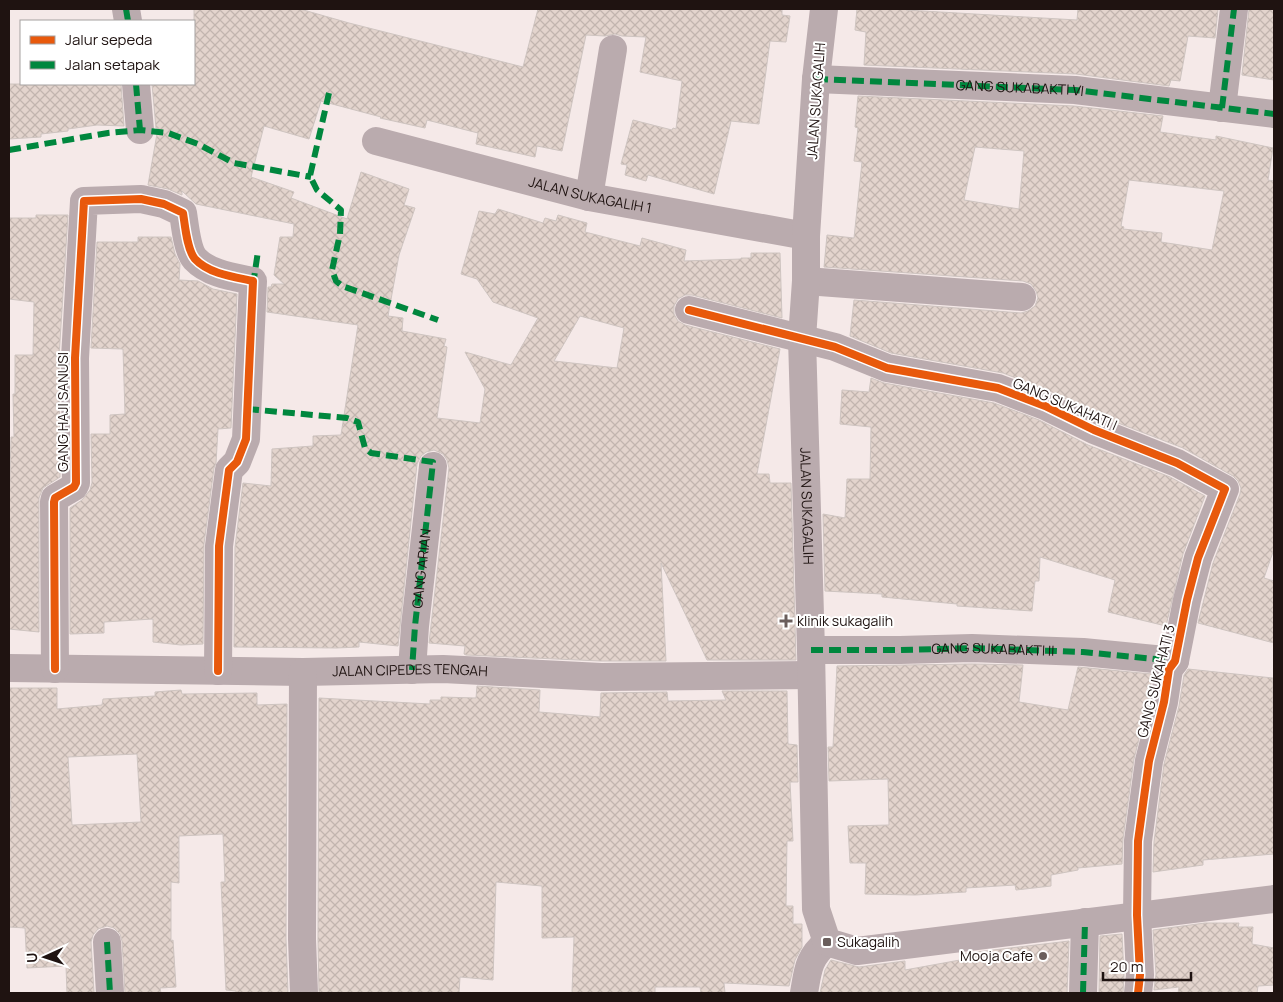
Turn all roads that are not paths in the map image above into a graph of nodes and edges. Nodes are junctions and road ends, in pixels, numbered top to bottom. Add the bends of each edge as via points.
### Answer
1 (824, 9) edge
2 (1234, 9) edge
3 (613, 49) dead end
4 (816, 79) junction
5 (136, 85) edge
6 (1222, 108) junction
7 (1274, 114) edge
8 (140, 130) dead end
9 (376, 142) dead end
10 (589, 197) junction
11 (806, 236) junction
12 (806, 282) junction
13 (1022, 297) dead end
14 (689, 310) dead end
15 (802, 338) junction
16 (434, 466) dead end
17 (1225, 489) joint
18 (1175, 661) junction
19 (811, 663) junction
20 (9, 668) edge
21 (55, 668) junction
22 (412, 670) junction
23 (218, 671) junction
24 (303, 672) junction
25 (1274, 899) edge
26 (1137, 915) junction
27 (1085, 922) junction
28 (106, 942) dead end
29 (827, 942) junction
30 (110, 993) edge
31 (304, 993) edge
32 (804, 993) edge
33 (1083, 993) edge
34 (1138, 993) edge

1 - 4 street, JALAN SUKAGALIH
2 - 6 street
3 - 10 street
4 - 6 street, GANG SUKABAKTI VI via 1075,90
4 - 11 street, JALAN SUKAGALIH
5 - 8 street
6 - 7 street, GANG SUKABAKTI VI
9 - 10 street, JALAN SUKAGALIH 1
10 - 11 street, JALAN SUKAGALIH 1
11 - 12 street, JALAN SUKAGALIH
12 - 13 street
12 - 15 street, JALAN SUKAGALIH
14 - 15 street, GANG SUKAHATI I
15 - 17 street, GANG SUKAHATI I via 855,353 887,368 998,388 1177,463
15 - 19 street, JALAN SUKAGALIH
16 - 22 street, GANG ARIAN
17 - 18 street, GANG SUKAHATI 3 via 1198,558
18 - 19 street, GANG SUKABAKTI II via 1084,652 972,648 900,650
18 - 26 street, GANG SUKAHATI 3 via 1169,669 1148,770 1138,840
19 - 22 street, JALAN CIPEDES TENGAH via 601,677
19 - 29 street, JALAN SUKAGALIH via 816,909
20 - 21 street, JALAN CIPEDES TENGAH
21 - 23 street, JALAN CIPEDES TENGAH
21 - 23 street, GANG HAJI SANUSI via 54,502 76,483 74,358 84,201 141,199 164,204 183,214 194,258 212,271 253,281 246,440 237,462 228,470 219,546
22 - 24 street, JALAN CIPEDES TENGAH
23 - 24 street, JALAN CIPEDES TENGAH
24 - 31 street
25 - 26 street
26 - 27 street
26 - 34 street, GANG SUKAHATI 3
27 - 29 street via 857,950
27 - 33 street
28 - 30 street
29 - 32 street via 809,963

